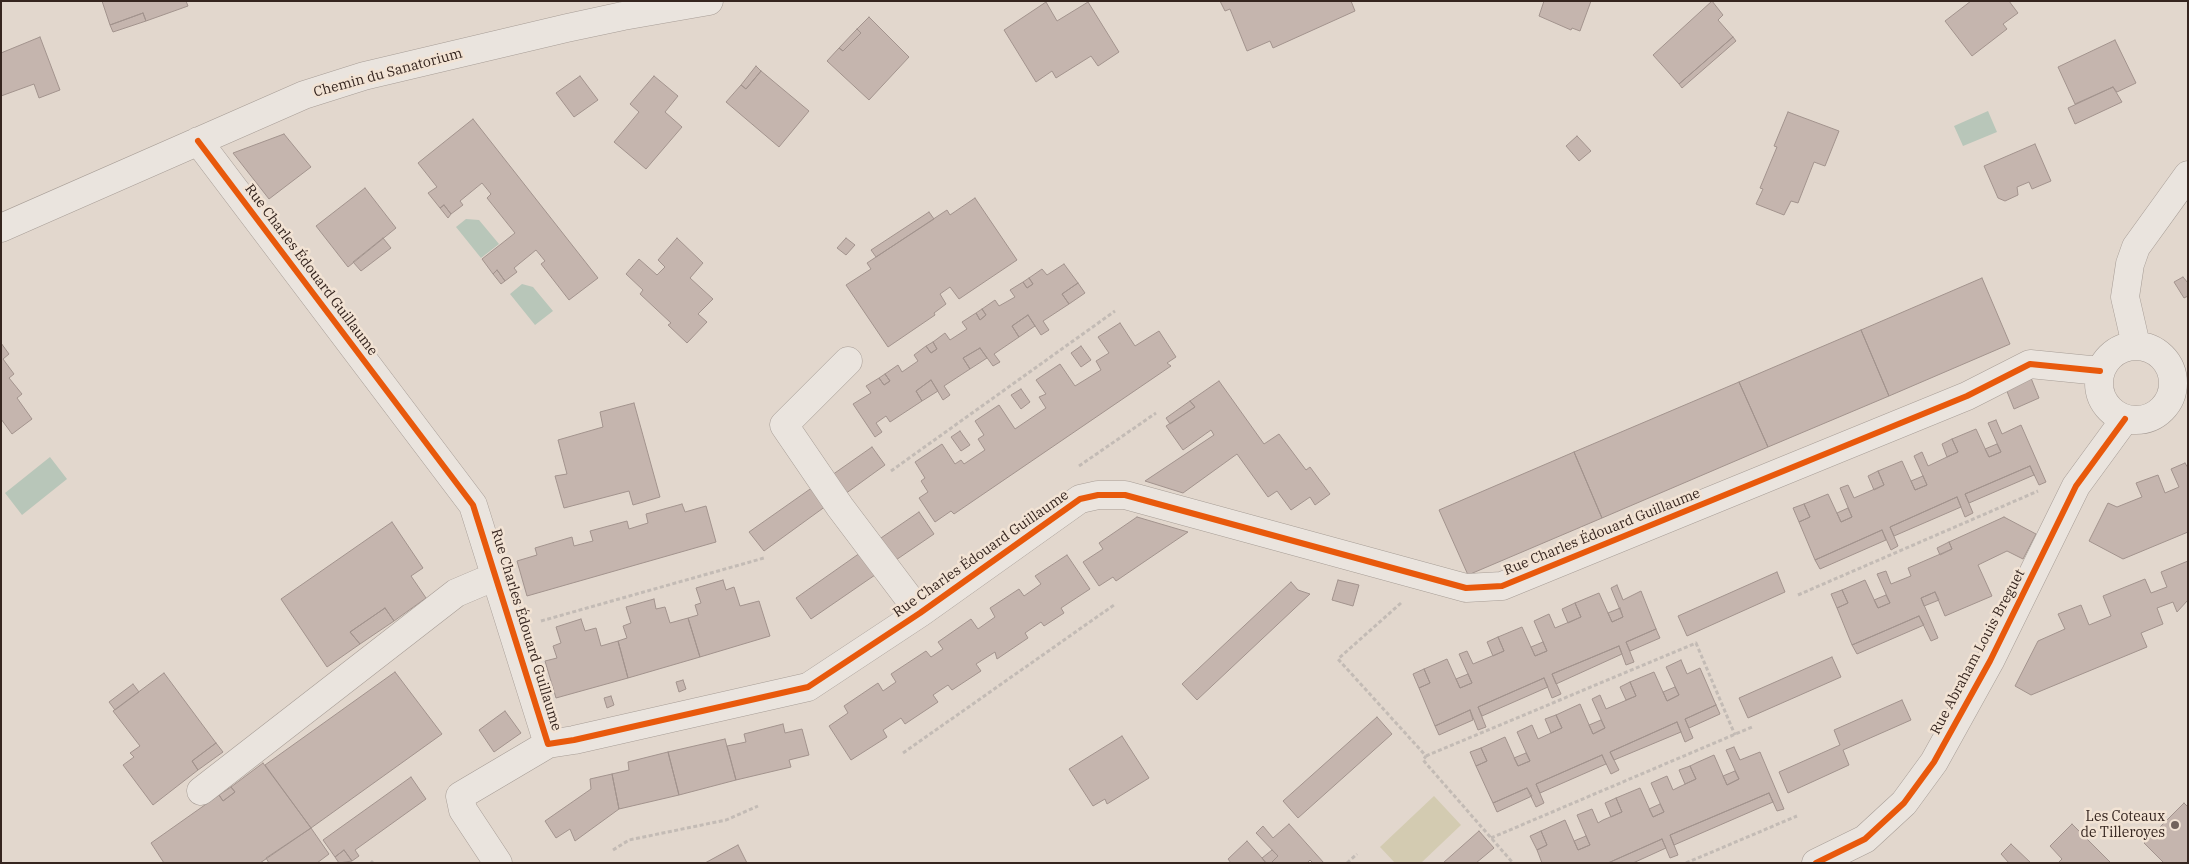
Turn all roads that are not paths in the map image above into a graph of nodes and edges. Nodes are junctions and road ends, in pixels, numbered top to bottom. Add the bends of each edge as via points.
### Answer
1 (709, 1) edge
2 (198, 141) junction
3 (2188, 176) edge
4 (1, 228) edge
5 (2136, 345) junction
6 (848, 361) dead end
7 (2180, 370) edge
8 (2100, 371) junction
9 (2125, 419) junction
10 (496, 576) junction
11 (920, 613) junction
12 (548, 744) junction
13 (201, 791) dead end
14 (498, 863) edge
15 (1816, 863) edge

1 - 2 street, Chemin du Sanatorium via 623,16 364,76 304,95
2 - 4 street, Chemin du Sanatorium
2 - 10 street, Rue Charles Édouard Guillaume via 473,505
3 - 5 street via 2136,247 2130,264 2125,297
5 - 7 street via 2158,352
5 - 8 street via 2114,352
6 - 11 street via 784,425 840,507
7 - 9 street via 2167,404 2159,412 2148,418
8 - 9 street via 2100,395 2106,405
8 - 11 street, Rue Charles Édouard Guillaume via 2030,364 1967,396 1502,586 1466,588 1125,495 1098,495 1080,499
9 - 15 street, Rue Abraham Louis Breguet via 2076,486 1990,661 1934,762 1904,803 1865,839
10 - 12 street, Rue Charles Édouard Guillaume
10 - 13 street, Rue Charles Édouard Guillaume via 456,593
11 - 12 street, Rue Charles Édouard Guillaume via 808,687
12 - 14 street, Rue Charles Édouard Guillaume via 460,796 464,810

